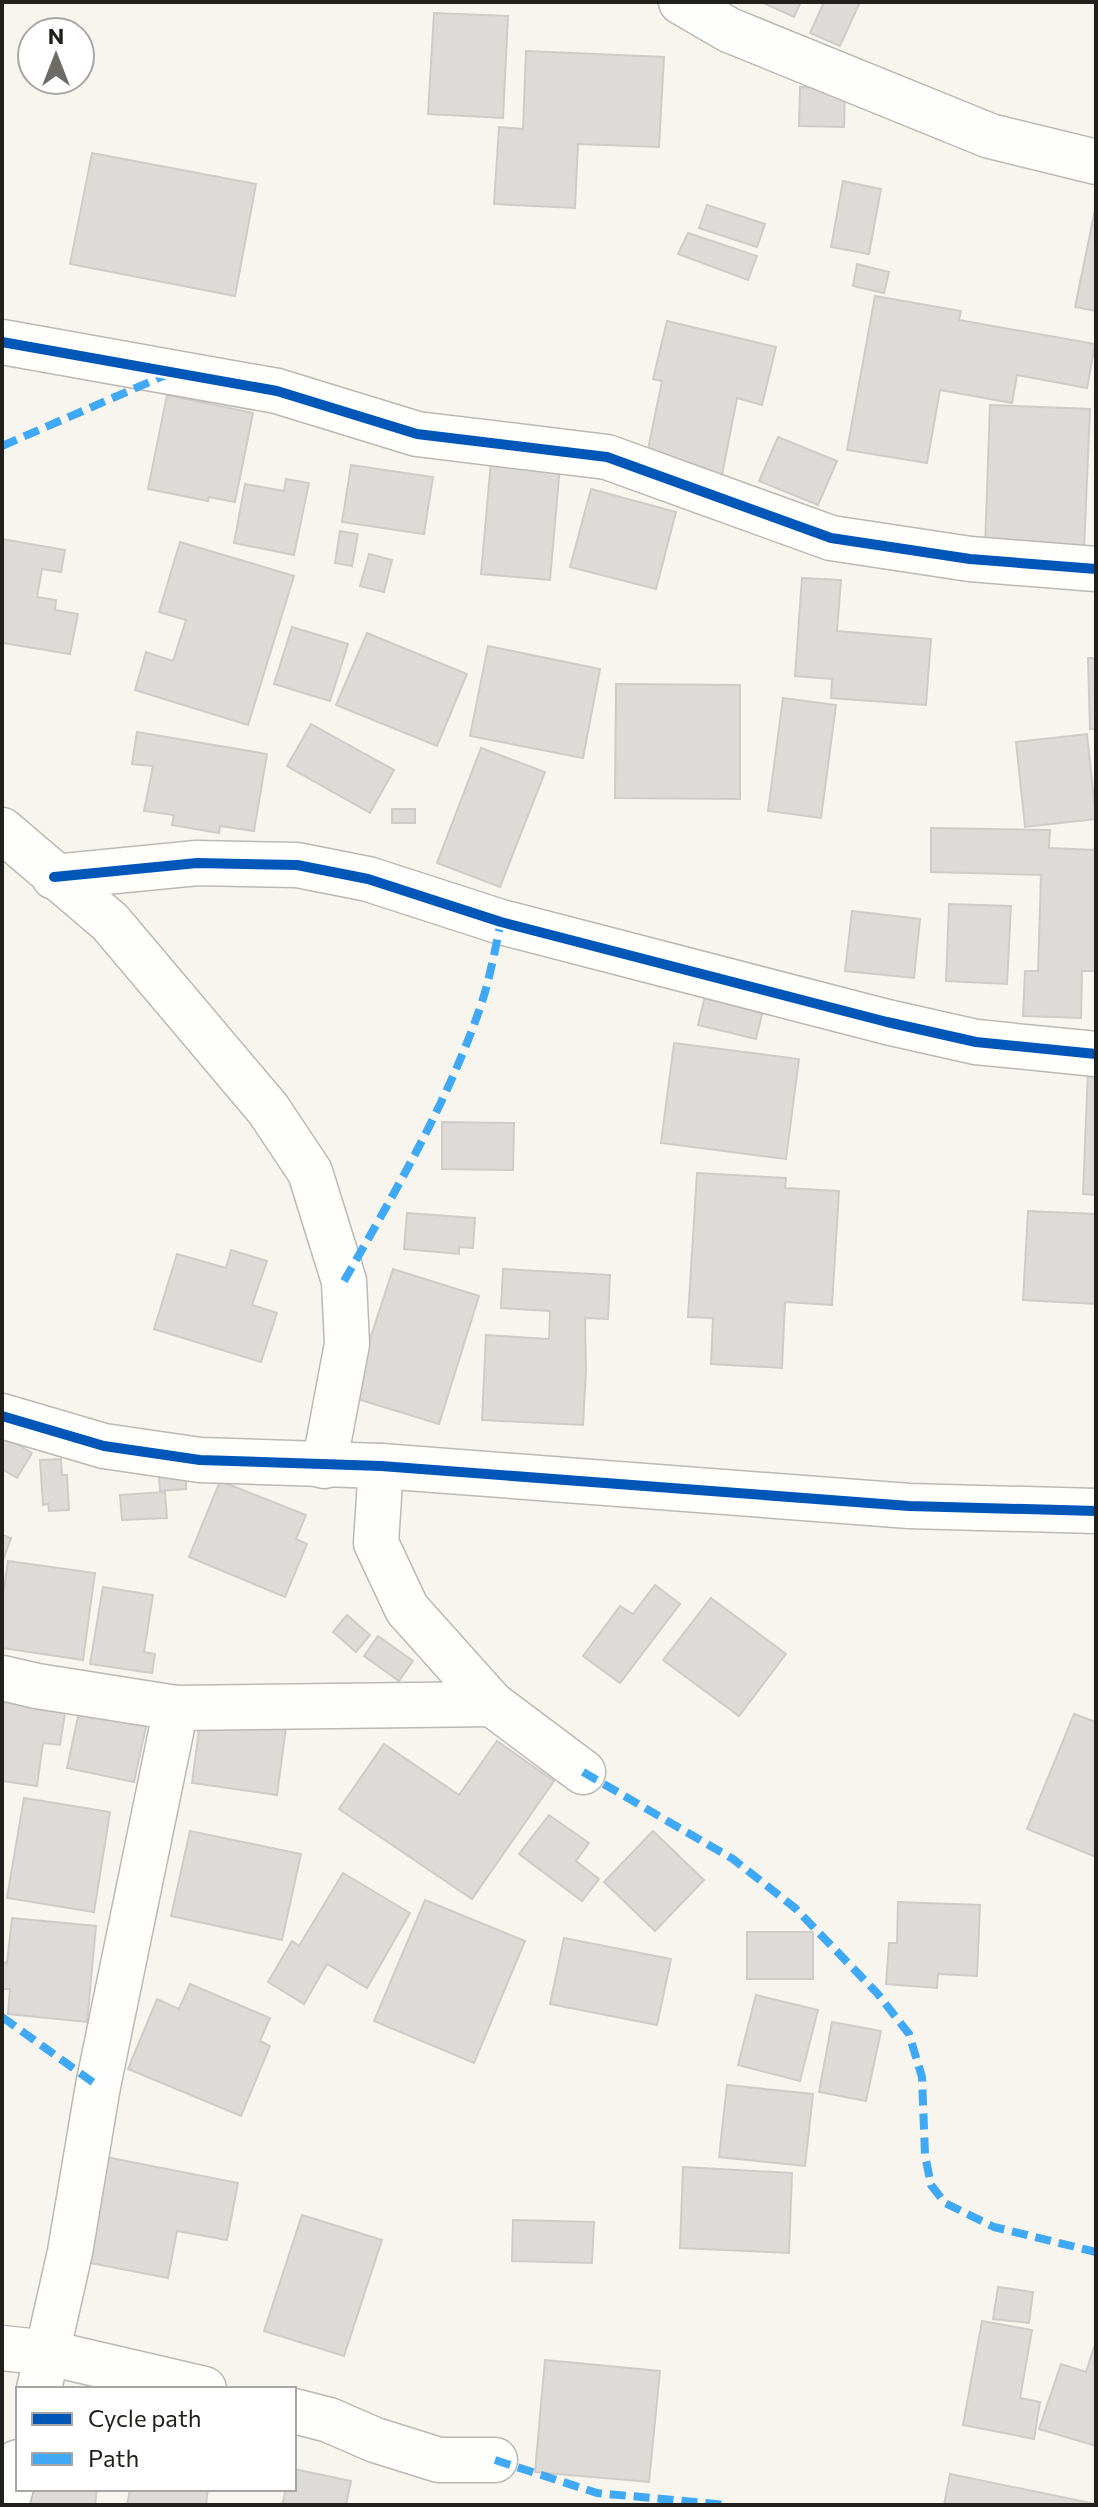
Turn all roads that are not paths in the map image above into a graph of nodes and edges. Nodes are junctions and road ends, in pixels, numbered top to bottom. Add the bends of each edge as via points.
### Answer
1 (681, 2) edge
2 (1096, 162) edge
3 (2, 342) edge
4 (1096, 569) edge
5 (2, 830) edge
6 (54, 877) junction
7 (1096, 1054) edge
8 (2, 1416) edge
9 (324, 1466) junction
10 (381, 1466) junction
11 (1096, 1511) edge
12 (2, 1678) edge
13 (492, 1704) junction
14 (176, 1708) junction
15 (583, 1772) dead end
16 (2, 2348) edge
17 (44, 2371) edge
18 (186, 2387) edge
19 (296, 2412) edge
20 (495, 2460) dead end
21 (16, 2469) edge
22 (6, 2505) edge

1 - 2 street via 729,30 990,136
3 - 4 street via 277,391 417,434 607,457 831,538 970,559
5 - 6 street
6 - 7 street via 197,863 297,865 368,879 501,922 887,1022 976,1042
6 - 9 street via 110,922 268,1109 310,1172 344,1281 347,1344
8 - 9 street via 104,1446 200,1460
9 - 10 street
10 - 11 street via 909,1506
10 - 13 street via 376,1543 407,1609
12 - 14 street
13 - 14 street
13 - 15 street
14 - 17 street
16 - 17 street
17 - 18 street
19 - 20 street via 439,2460
21 - 22 street

